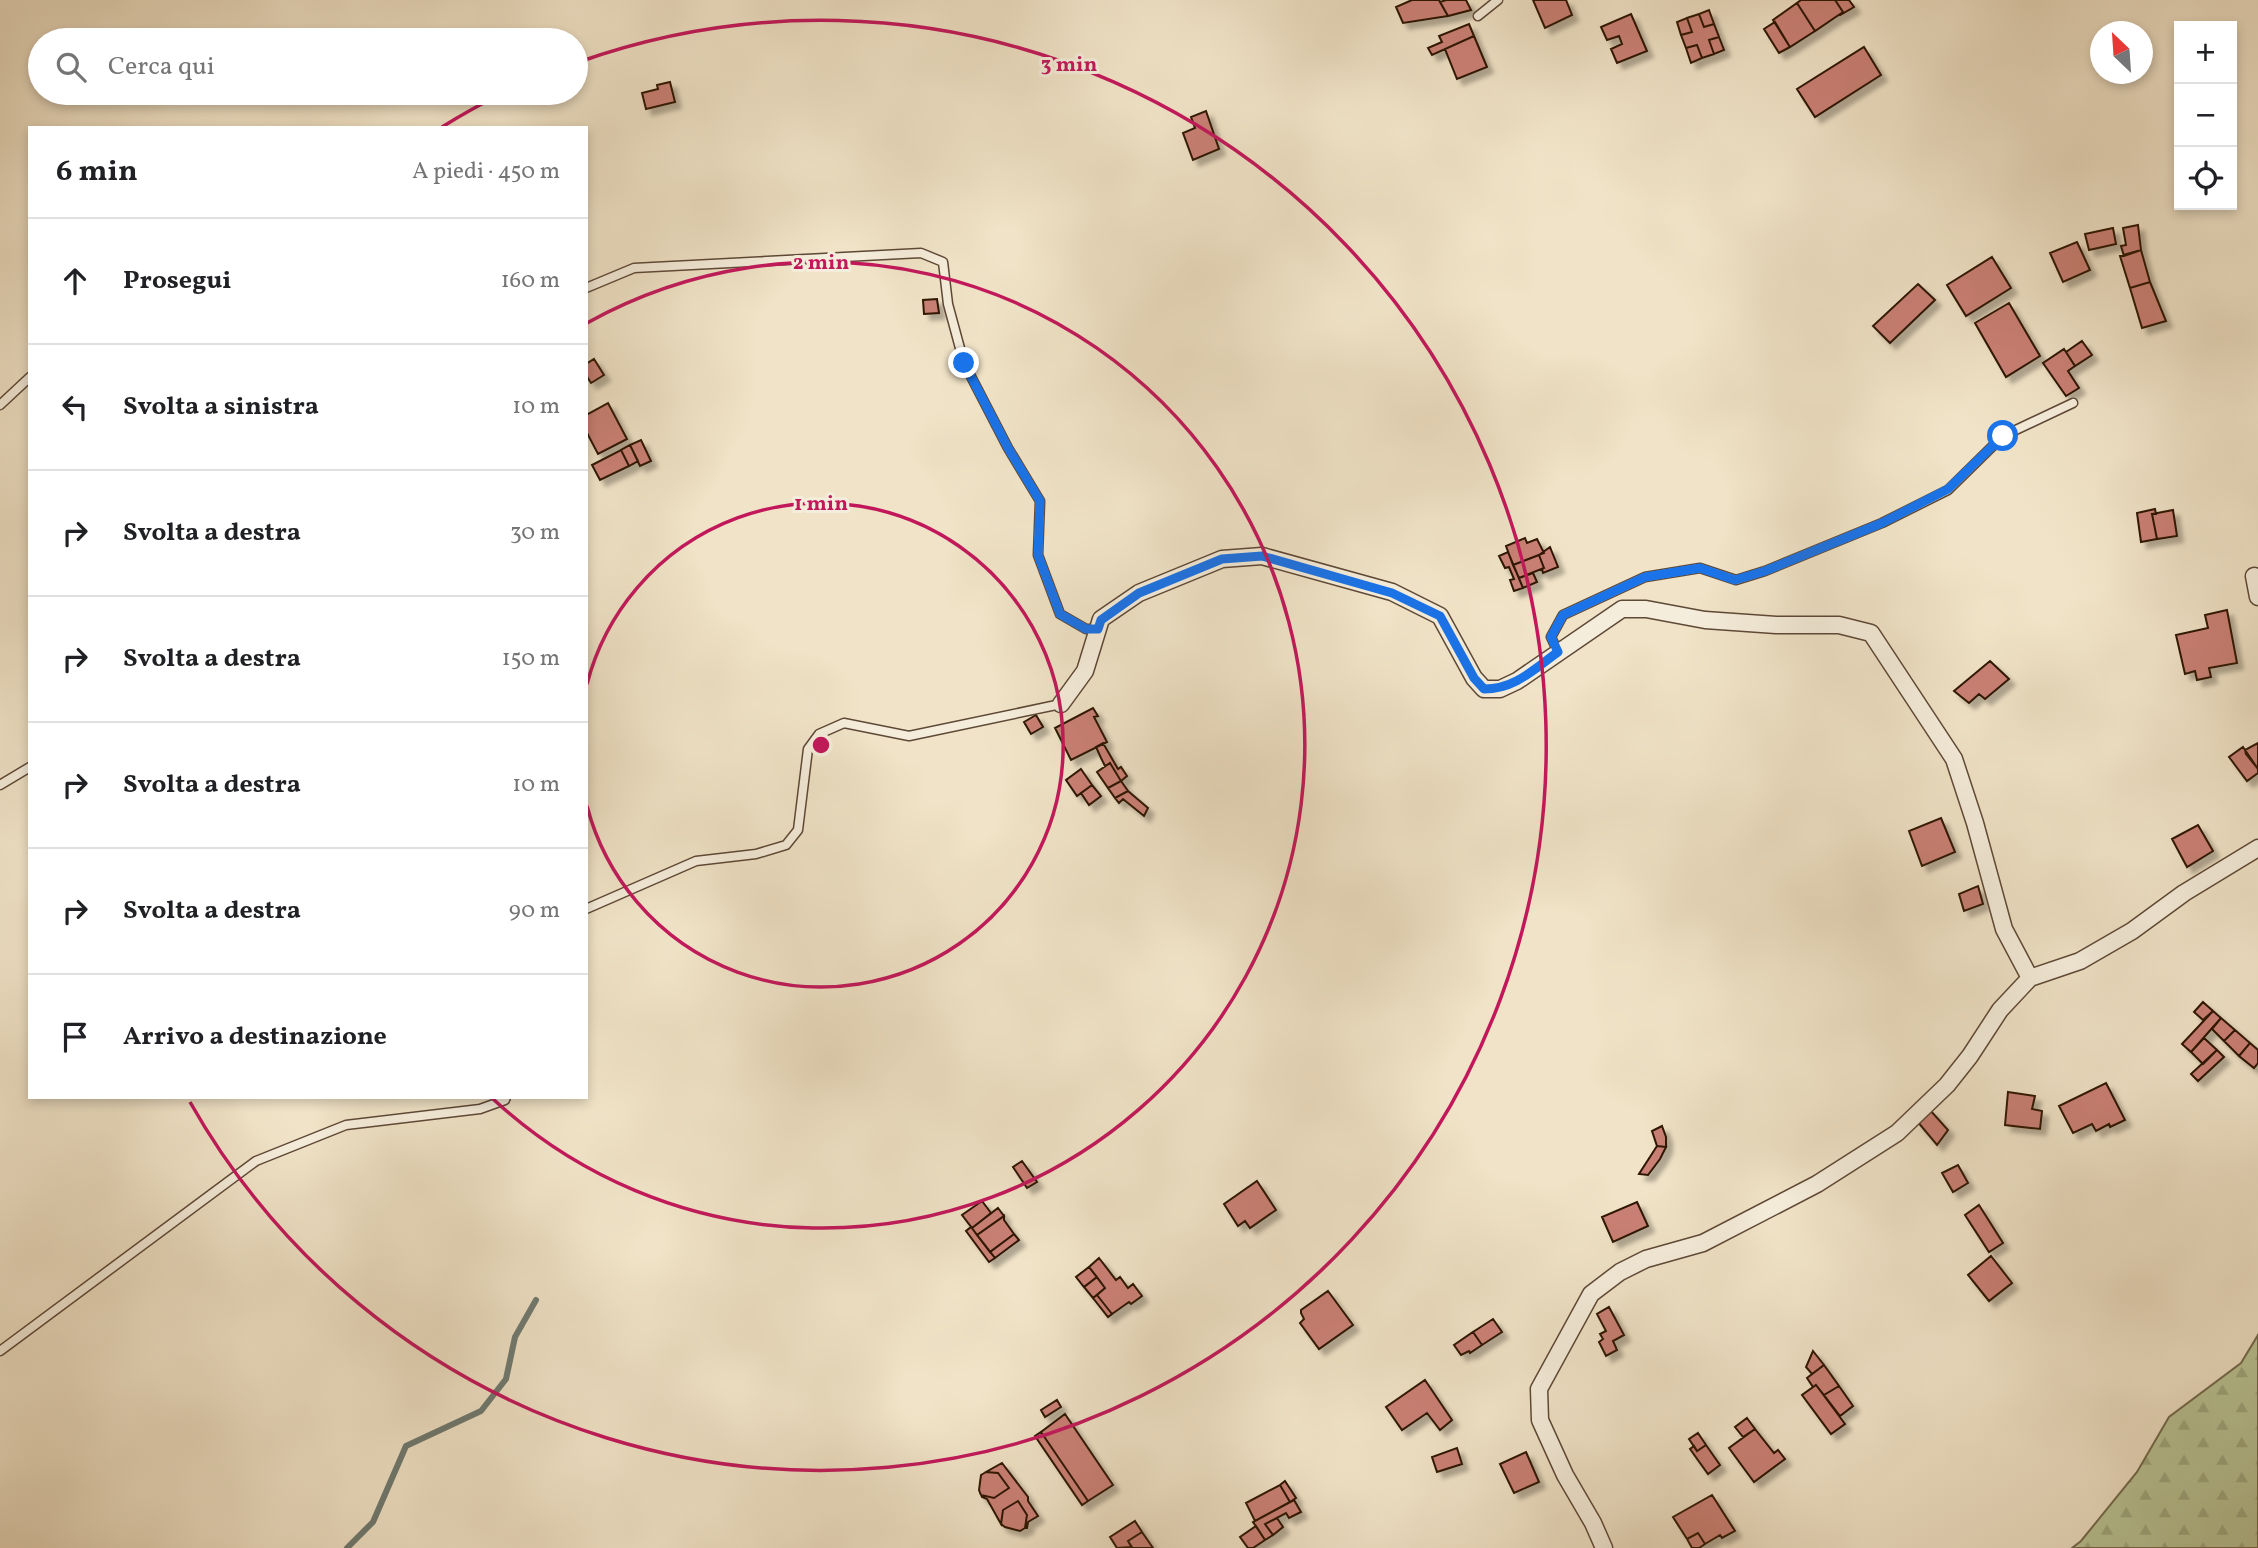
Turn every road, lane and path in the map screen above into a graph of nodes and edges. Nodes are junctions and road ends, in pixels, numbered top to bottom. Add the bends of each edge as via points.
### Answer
1 (1498, 0) edge
2 (1478, 16) dead end
3 (588, 287) edge
4 (28, 379) edge
5 (2073, 404) dead end
6 (0, 405) edge
7 (2254, 576) dead end
8 (2258, 597) edge
9 (1098, 629) junction
10 (1558, 652) junction
11 (1061, 704) joint
12 (28, 768) edge
13 (0, 785) edge
14 (2258, 848) edge
15 (588, 908) edge
16 (2030, 978) junction
17 (505, 1099) edge
18 (0, 1351) edge
19 (1604, 1548) edge

1 - 2 lane
3 - 9 lane via 634,268 922,253 943,262 948,304 964,363 1040,501 1038,555 1060,614 1086,629
4 - 6 lane
5 - 10 lane via 2003,436 1948,489 1882,523 1777,567 1735,580 1700,568 1645,577 1563,615 1551,637
7 - 8 street
9 - 10 street via 1101,620 1139,593 1222,559 1262,556 1392,593 1440,616 1484,689 1500,689 1517,681
9 - 11 street via 1085,671
10 - 16 street via 1622,609 1729,622 1839,625 1871,633 1954,759 2004,929
11 - 15 lane via 909,736 845,723 819,734 808,749 798,830 786,845 757,854 696,861
12 - 13 lane
14 - 16 street via 2133,931 2080,961
16 - 19 street via 2000,1010 1947,1085 1897,1133 1817,1184 1703,1242 1646,1259 1591,1294 1539,1389 1540,1420
17 - 18 lane via 480,1109 346,1125 256,1161

